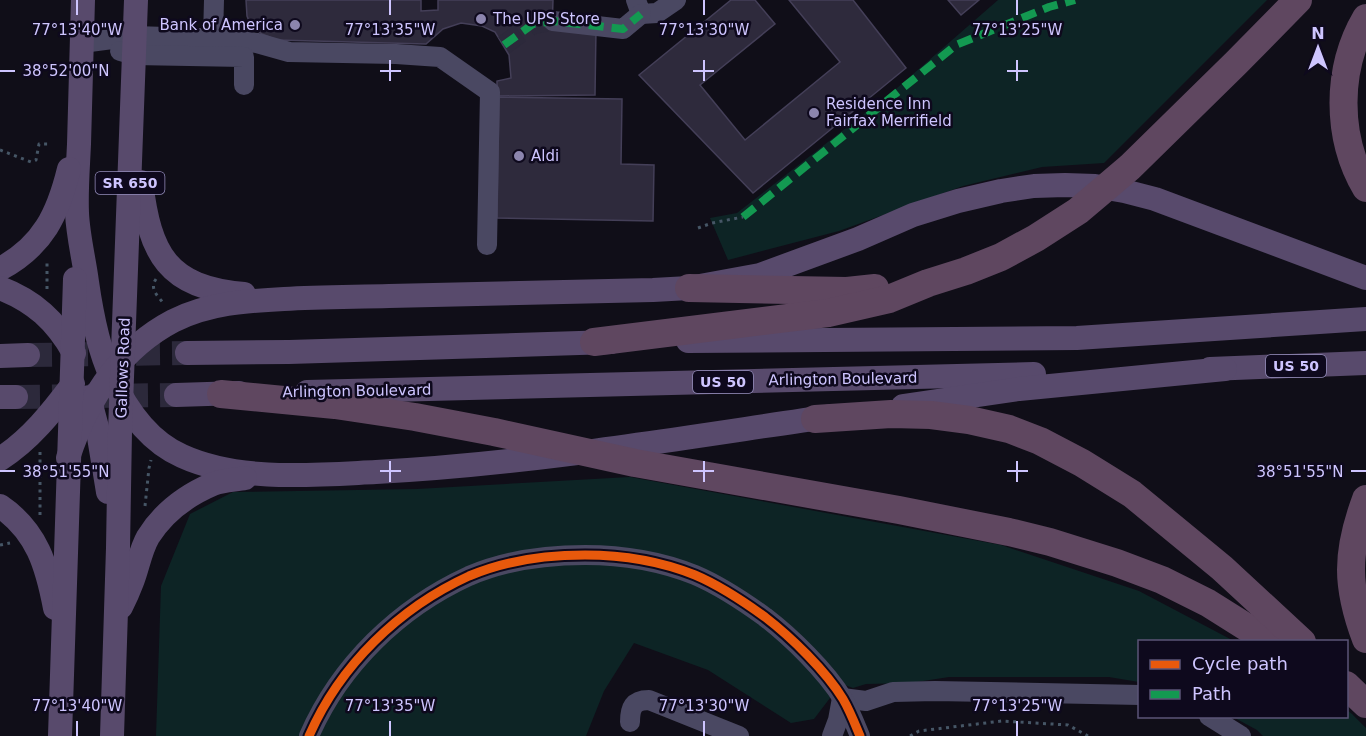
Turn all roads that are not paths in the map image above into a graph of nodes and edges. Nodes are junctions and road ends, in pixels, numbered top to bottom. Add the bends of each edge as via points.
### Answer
1 (83, 0) edge
2 (136, 0) edge
3 (214, 0) edge
4 (675, 0) edge
5 (1298, 0) edge
6 (639, 7) edge
7 (1366, 18) edge
8 (553, 21) tunnel mouth
9 (213, 38) junction
10 (82, 43) junction
11 (135, 45) junction
12 (244, 85) dead end
13 (132, 115) junction
14 (79, 124) junction
15 (1366, 188) edge
16 (487, 245) dead end
17 (0, 269) edge
18 (1366, 278) edge
19 (928, 283) junction
20 (0, 288) edge
21 (689, 288) junction
22 (307, 298) junction
23 (1366, 319) edge
24 (594, 342) junction
25 (88, 345) junction
26 (186, 353) tunnel mouth
27 (28, 355) tunnel mouth
28 (0, 356) edge
29 (1366, 363) edge
30 (117, 366) junction
31 (1226, 369) junction
32 (222, 394) junction
33 (176, 395) tunnel mouth
34 (122, 396) junction
35 (91, 405) junction
36 (815, 418) junction
37 (91, 431) junction
38 (0, 459) edge
39 (280, 475) junction
40 (1366, 499) edge
41 (0, 506) edge
42 (115, 620) junction
43 (1366, 639) edge
44 (1267, 640) edge
45 (1300, 640) edge
46 (63, 651) junction
47 (1348, 686) edge
48 (1138, 695) edge
49 (1348, 696) edge
50 (842, 698) junction
51 (1366, 704) edge
52 (1366, 710) edge
53 (1211, 718) edge
54 (630, 722) dead end
55 (60, 736) edge
56 (112, 736) edge
57 (309, 736) edge
58 (739, 736) edge
59 (832, 736) edge
60 (860, 736) edge
61 (1241, 736) edge

1 - 10 main road, SR 650
2 - 11 main road, Gallows Road / SR 650
3 - 9 street
4 - 6 street via 657,13
5 - 19 highway via 1130,167 1078,211 1001,257
6 - 8 street via 623,29
7 - 15 highway via 1351,52 1343,99 1351,154
9 - 11 street
9 - 16 street via 257,43 289,52 440,57 490,92
10 - 11 street
10 - 14 main road, SR 650
11 - 12 street via 244,57
11 - 13 main road, Gallows Road / SR 650
13 - 22 main road via 143,204 165,262 197,285
13 - 25 main road, Gallows Road / SR 650 via 126,283
14 - 17 main road via 54,216 29,249
14 - 25 main road, Gallows Road / SR 650 via 77,214
18 - 21 main road via 1155,199 1124,190 1065,185 1034,186 958,201 760,275
19 - 21 highway via 847,291
19 - 24 highway via 890,299 828,313
20 - 25 main road via 33,304
21 - 22 main road
22 - 30 main road via 219,305 192,313 159,329
23 - 24 main road via 1077,338
24 - 26 main road
25 - 30 main road, Gallows Road / SR 650
25 - 35 main road
25 - 37 main road, Gallows Road / SR 650
25 - 38 main road via 37,440
27 - 28 main road
29 - 31 main road, Arlington Boulevard / US 50
30 - 34 main road, Gallows Road / SR 650
30 - 35 main road
31 - 32 main road, Arlington Boulevard / US 50
31 - 36 main road via 1019,389
32 - 33 main road, Arlington Boulevard / US 50
32 - 44 highway via 415,417 635,463 1009,532 1106,559 1162,580
34 - 37 main road, Gallows Road / SR 650
34 - 39 main road via 149,441 228,471
35 - 37 main road
36 - 39 main road via 644,445 426,470
36 - 45 highway via 931,415 1009,429 1040,441 1132,494 1222,568
37 - 42 main road via 118,548
37 - 46 main road, Gallows Road / SR 650 via 68,458
39 - 42 main road via 214,483 175,506 149,537
40 - 43 highway via 1352,544 1350,568 1352,592
41 - 46 main road via 30,533 43,560
42 - 56 main road
46 - 55 main road, Gallows Road / SR 650
47 - 51 highway
48 - 50 street via 935,691 893,692 866,700
49 - 52 highway
50 - 57 street via 780,628 724,589 694,575 633,558 569,555 503,565 471,575 405,615 360,656 333,692
50 - 59 street
50 - 60 street
53 - 61 street
54 - 58 street via 633,706 640,700 649,700

